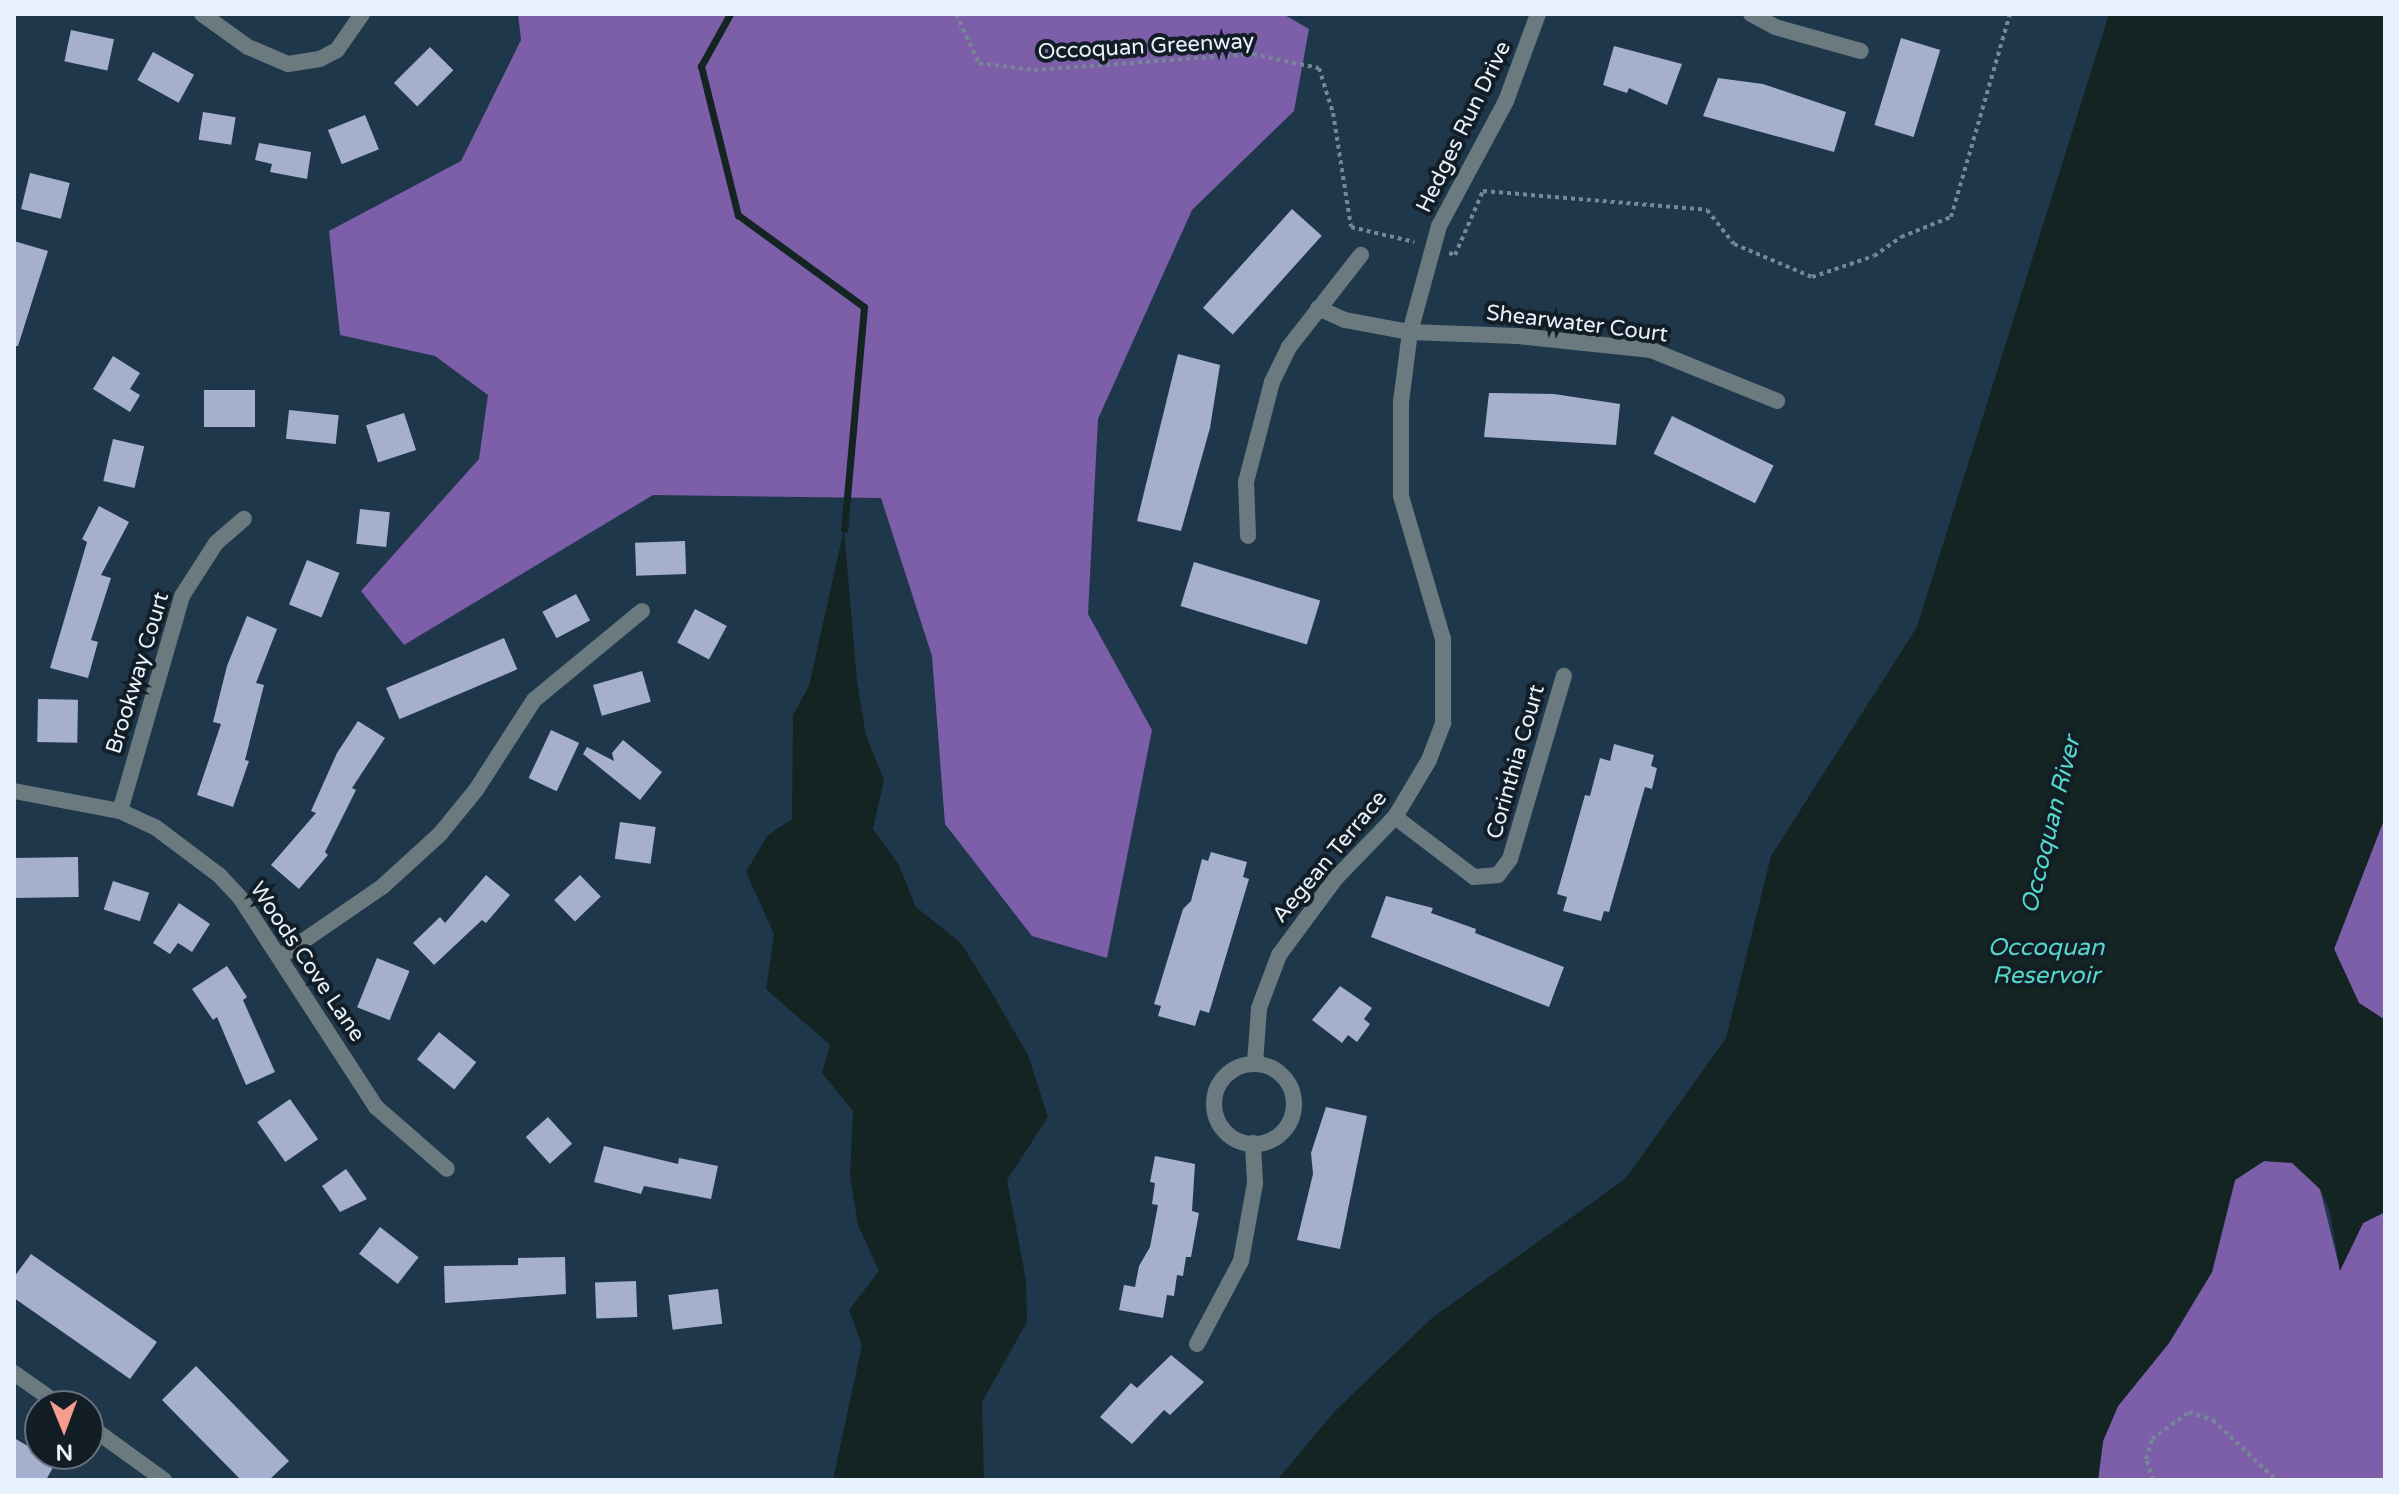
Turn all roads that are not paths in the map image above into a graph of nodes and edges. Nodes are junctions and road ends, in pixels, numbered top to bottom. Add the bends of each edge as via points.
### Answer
1 (202, 14) edge
2 (362, 14) edge
3 (1538, 14) edge
4 (1751, 14) edge
5 (1861, 51) dead end
6 (1361, 255) dead end
7 (1318, 308) junction
8 (1410, 332) junction
9 (1777, 401) dead end
10 (1401, 496) joint
11 (244, 519) dead end
12 (1248, 536) dead end
13 (642, 611) dead end
14 (1564, 676) dead end
15 (14, 791) edge
16 (120, 811) junction
17 (1395, 817) junction
18 (280, 957) junction
19 (1255, 1063) junction
20 (1253, 1143) junction
21 (447, 1169) dead end
22 (1197, 1344) dead end
23 (14, 1373) edge
24 (38, 1390) edge
25 (104, 1437) edge
26 (164, 1480) edge

1 - 2 street via 248,47 288,64 337,50
3 - 8 street, Hedges Run Drive via 1512,90 1462,178 1433,248
4 - 5 street via 1775,27
6 - 7 street
7 - 8 street, Shearwater Court via 1345,320
7 - 12 street via 1283,359 1257,426 1246,482
8 - 9 street, Shearwater Court via 1518,336 1651,350
8 - 10 street, Hedges Run Drive via 1401,402
10 - 17 street, Aegean Terrace via 1432,595 1446,669 1443,723 1429,760
11 - 16 street, Brookway Court via 216,543 182,596
13 - 18 street via 534,700 476,790 440,834 382,887
14 - 17 street, Corinthia Court via 1510,859 1498,875 1474,877
15 - 16 street, Woods Cove Lane
16 - 18 street, Woods Cove Lane via 178,842 219,875
17 - 19 street, Aegean Terrace via 1336,878 1279,955 1259,1008
18 - 21 street, Woods Cove Lane via 376,1107
19 - 20 street via 1225,1078 1213,1109 1227,1133
19 - 20 street via 1282,1074 1294,1100 1287,1127 1277,1137
20 - 22 street via 1255,1183 1241,1261
23 - 24 street
25 - 26 street

